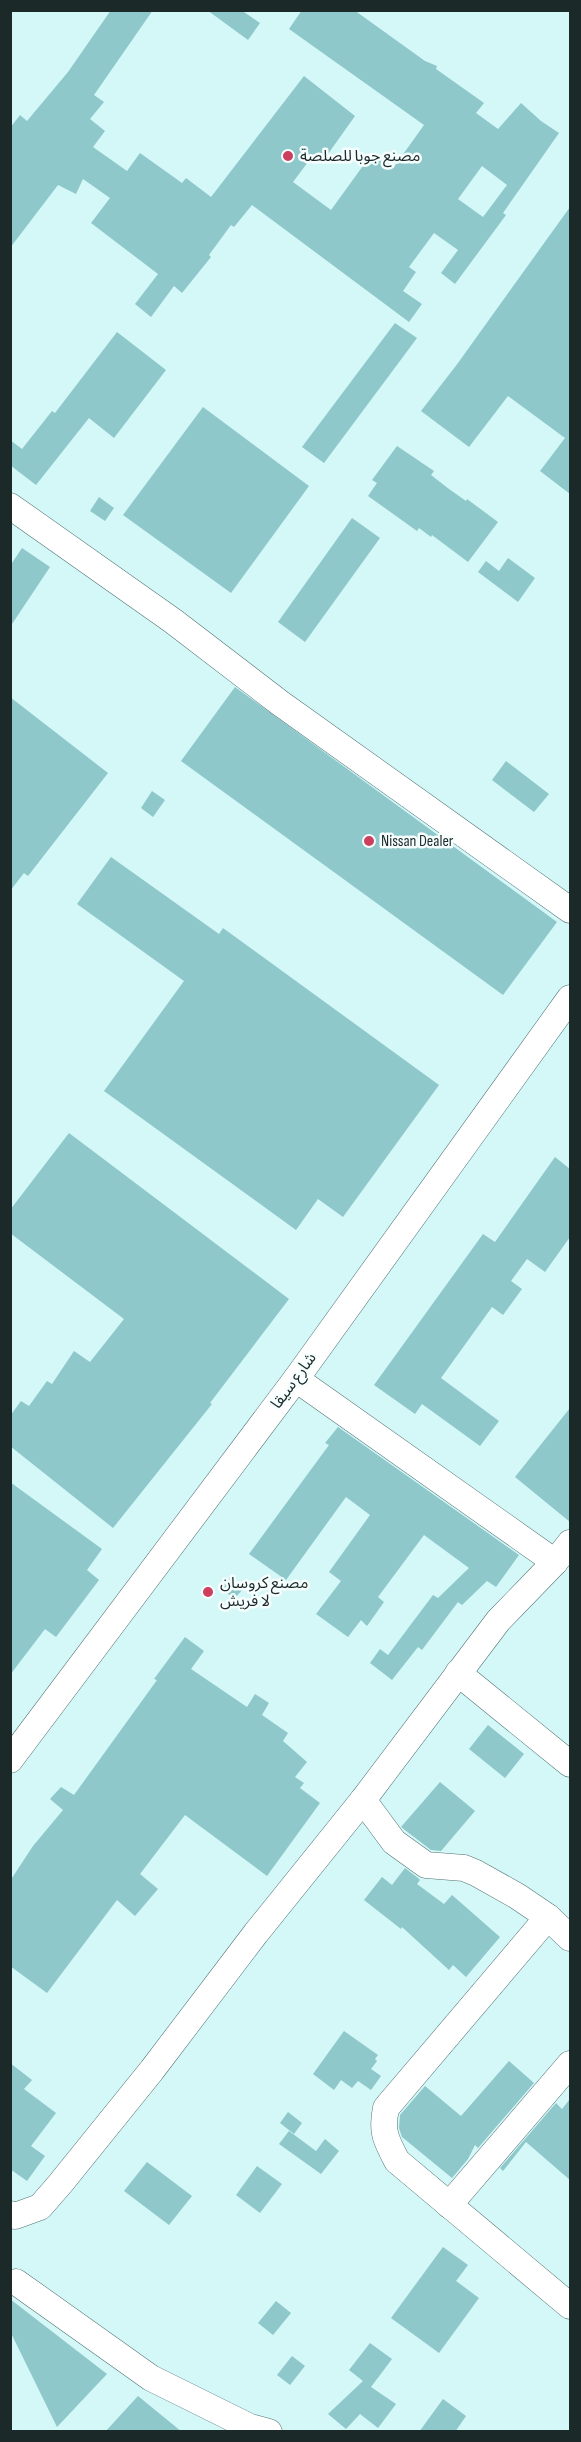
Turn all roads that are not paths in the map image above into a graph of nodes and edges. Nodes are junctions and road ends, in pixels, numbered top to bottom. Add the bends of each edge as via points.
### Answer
1 (10, 506) edge
2 (570, 910) edge
3 (570, 998) edge
4 (296, 1379) junction
5 (563, 1552) edge
6 (458, 1673) junction
7 (10, 1760) edge
8 (570, 1764) edge
9 (363, 1800) junction
10 (548, 1917) junction
11 (570, 1938) edge
12 (570, 2064) edge
13 (449, 2205) junction
14 (10, 2214) edge
15 (16, 2282) dead end
16 (570, 2306) edge
17 (269, 2432) edge

1 - 2 street
3 - 4 street, شارع سيقا
4 - 5 street
4 - 7 street, شارع سيقا
5 - 6 street via 498,1621
6 - 8 street
6 - 9 street
9 - 10 street via 394,1842 426,1865 464,1868 476,1873
9 - 14 street via 60,2184 40,2207 15,2216
10 - 11 street
10 - 13 street via 386,2108 382,2125 397,2161
12 - 13 street
13 - 16 street
15 - 17 street via 152,2378 250,2427

